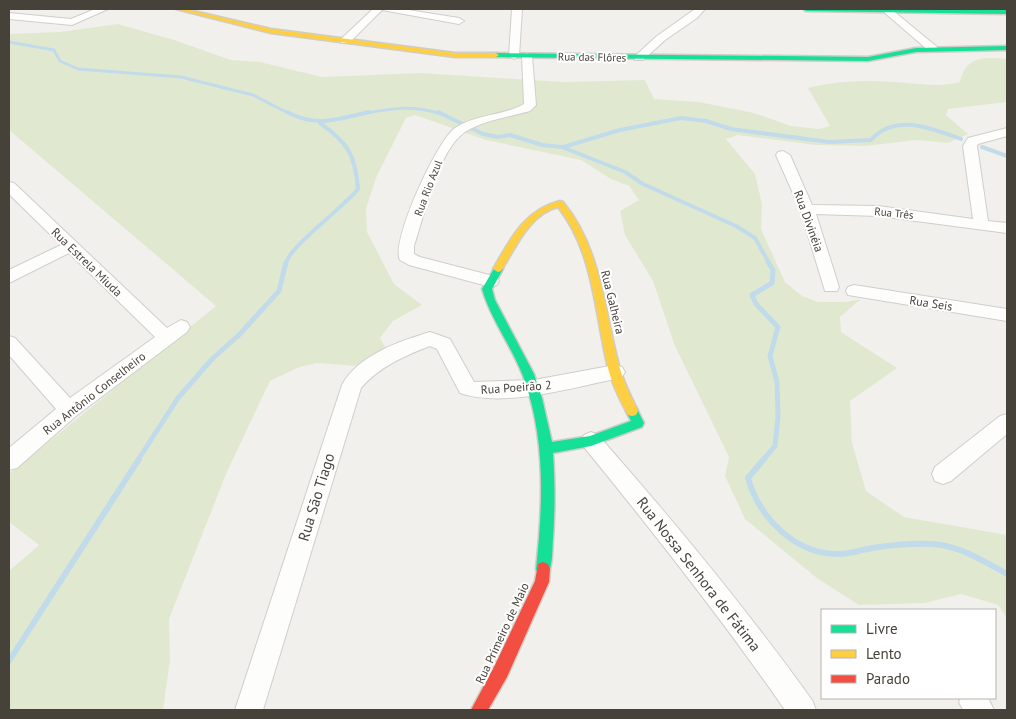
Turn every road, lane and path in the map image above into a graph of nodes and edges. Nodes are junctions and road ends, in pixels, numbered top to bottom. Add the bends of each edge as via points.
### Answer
1 (104, 9) edge
2 (179, 9) edge
3 (378, 9) edge
4 (386, 9) edge
5 (517, 9) edge
6 (700, 9) edge
7 (806, 9) edge
8 (888, 11) junction
9 (1007, 12) edge
10 (9, 16) edge
11 (459, 21) dead end
12 (345, 41) junction
13 (1007, 48) edge
14 (933, 49) junction
15 (514, 56) junction
16 (527, 56) junction
17 (639, 58) junction
18 (1007, 132) edge
19 (783, 155) dead end
20 (9, 186) edge
21 (807, 209) junction
22 (981, 223) junction
23 (1007, 228) edge
24 (71, 246) junction
25 (9, 277) edge
26 (491, 280) junction
27 (831, 287) dead end
28 (854, 291) dead end
29 (1007, 315) edge
30 (173, 332) joint
31 (9, 343) edge
32 (444, 344) joint
33 (615, 372) junction
34 (534, 388) junction
35 (69, 410) junction
36 (1007, 422) edge
37 (591, 441) junction
38 (548, 448) junction
39 (9, 461) edge
40 (943, 474) dead end
41 (248, 710) edge
42 (479, 710) edge
43 (802, 710) edge

1 - 10 street via 72,22
2 - 12 street, Rua das Flôres via 249,26
3 - 12 street
4 - 11 street
5 - 15 street
6 - 17 street
7 - 8 street
8 - 9 street
8 - 14 street
12 - 15 street, Rua das Flôres via 455,55
13 - 14 street, Rua das Flôres
14 - 17 street, Rua das Flôres via 868,59
15 - 16 street, Rua das Flôres
16 - 17 street, Rua das Flôres
16 - 26 street, Rua Rio Azul via 530,105 467,127 453,136 441,152 405,252 409,259 415,261
18 - 22 street via 973,141 970,146
19 - 21 street, Rua Divinéia
20 - 24 street, Rua Estrela Miuda
21 - 22 street, Rua Três via 878,211
21 - 27 street, Rua Divinéia
22 - 23 street, Rua Três
24 - 25 street
24 - 30 street, Rua Estrela Miuda
26 - 33 street, Rua Galheira via 537,214 552,203 564,206 575,220 596,286
26 - 34 street, Rua Primeiro de Maio via 487,289 490,303 522,359
28 - 29 street, Rua Seis
30 - 35 street, Rua Antônio Conselheiro
31 - 35 street
32 - 34 street, Rua Poeirão 2 via 468,388
32 - 41 street, Rua São Tiago via 430,339 372,365 352,385
33 - 34 street, Rua Poeirão 2
33 - 37 street, Rua Galheira via 638,423
34 - 38 street, Rua Primeiro de Maio
35 - 39 street, Rua Antônio Conselheiro
36 - 40 street
37 - 38 street, Rua Galheira
37 - 43 street, Rua Nossa Senhora de Fátima via 738,620
38 - 42 street, Rua Primeiro de Maio via 548,520 542,582 501,671

